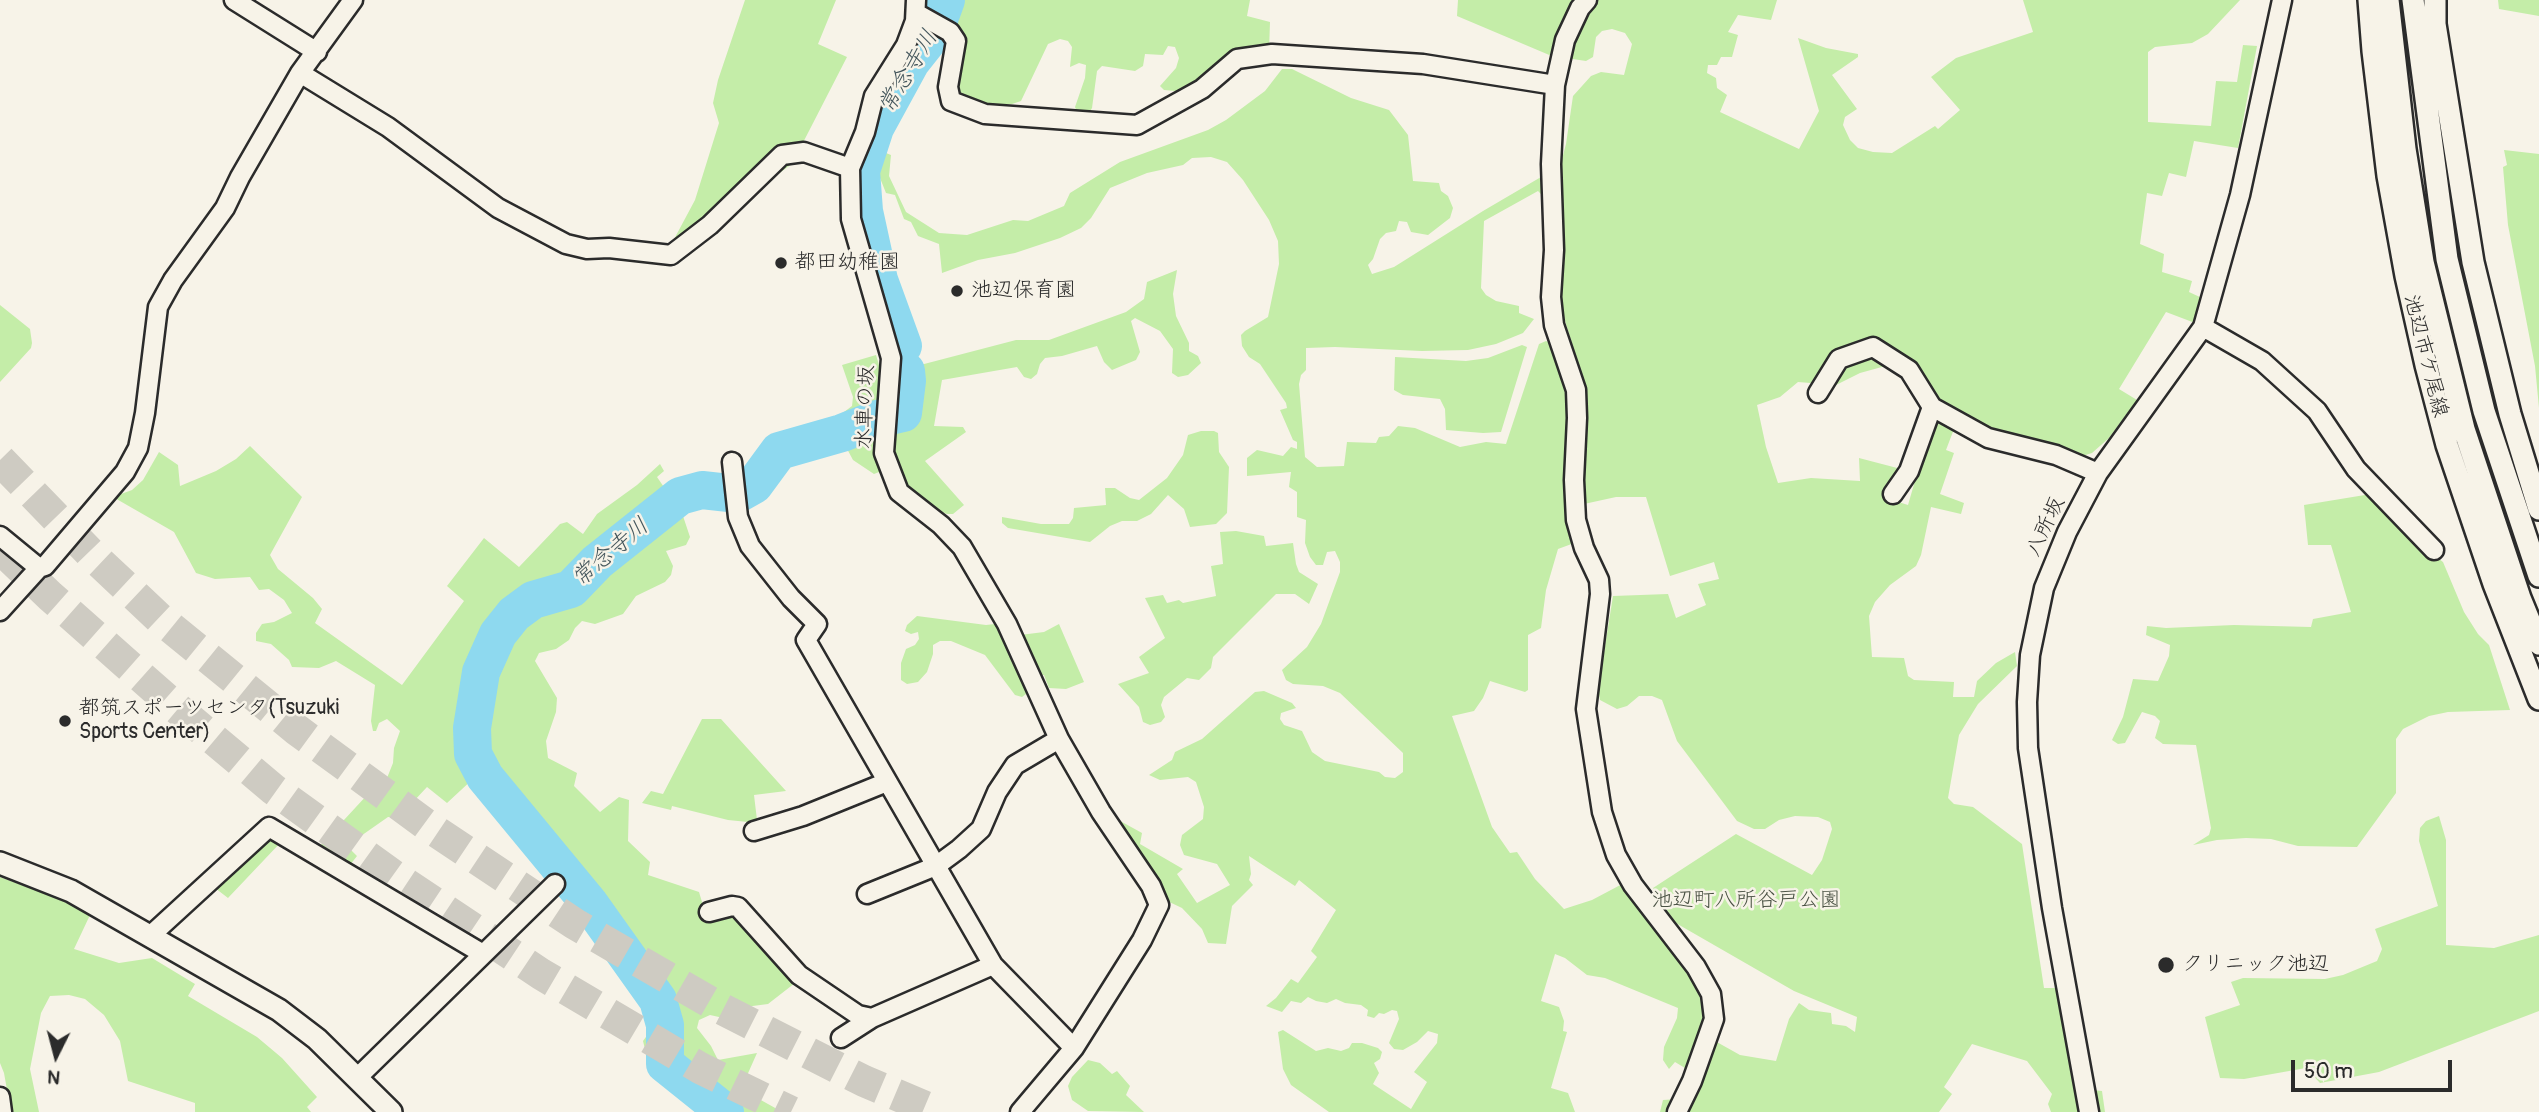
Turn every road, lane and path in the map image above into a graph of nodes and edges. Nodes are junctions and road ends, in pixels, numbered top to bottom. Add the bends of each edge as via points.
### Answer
1 (234, 0) edge
2 (353, 0) edge
3 (1587, 0) edge
4 (2282, 0) edge
5 (2370, 0) edge
6 (2388, 0) edge
7 (2413, 0) edge
8 (2435, 0) edge
9 (916, 7) edge
10 (317, 52) junction
11 (300, 73) junction
12 (1555, 85) junction
13 (850, 168) junction
14 (2203, 327) junction
15 (1818, 393) dead end
16 (1933, 407) junction
17 (732, 462) dead end
18 (2098, 473) junction
19 (1893, 495) dead end
20 (2539, 509) edge
21 (0, 536) edge
22 (2434, 550) dead end
23 (38, 568) junction
24 (2539, 576) edge
25 (0, 611) edge
26 (2539, 644) edge
27 (2539, 699) edge
28 (1059, 739) junction
29 (887, 782) junction
30 (754, 831) dead end
31 (0, 863) edge
32 (936, 866) junction
33 (555, 884) dead end
34 (867, 894) dead end
35 (709, 912) dead end
36 (150, 936) junction
37 (482, 954) junction
38 (993, 965) junction
39 (872, 1018) junction
40 (841, 1038) dead end
41 (1074, 1048) junction
42 (358, 1077) junction
43 (0, 1097) edge
44 (2, 1112) edge
45 (391, 1112) edge
46 (1020, 1112) edge
47 (1677, 1112) edge
48 (2089, 1112) edge

1 - 10 street
2 - 10 street
3 - 12 street via 1565,40
4 - 14 street, 八所坂 via 2240,195
5 - 27 street, 池辺市ケ尾線 via 2388,176 2426,365 2447,445 2494,584
6 - 26 street, 池辺市ケ尾線 via 2423,262 2464,429 2519,598
7 - 24 street, 池辺市ケ尾線 via 2447,259 2484,411
8 - 20 street via 2473,262
9 - 12 street via 956,41 948,87 951,102 985,114 1137,125 1202,89 1237,58 1272,54 1423,64
9 - 13 street, 水車の坂 via 906,45 874,96
10 - 11 street
11 - 13 street via 388,127 498,208 566,244 587,249 671,255 710,225 782,155 804,152
11 - 23 street via 225,208 159,307 138,448 107,493 45,566
12 - 47 street via 1551,297 1554,325 1576,390 1576,520 1599,580 1586,709 1602,812 1616,855 1633,885 1706,985 1714,1019
13 - 28 street, 水車の坂 via 851,219 891,358 884,453 890,472 900,492 962,547 1007,624
14 - 18 street, 八所坂
14 - 22 street via 2262,360 2317,411 2356,469
15 - 16 street via 1839,359 1873,347 1909,370
16 - 18 street via 1988,438 2056,455
16 - 19 street via 1909,471
17 - 29 street via 738,517 750,546 817,624 806,640
18 - 48 street, 八所坂 via 2044,589 2030,655 2027,702 2028,748 2052,908
21 - 23 street
23 - 25 street
28 - 32 street via 1015,765 981,829
28 - 41 street, 水車の坂 via 1159,905
29 - 30 street
29 - 32 street
31 - 36 street via 71,891
32 - 34 street
32 - 38 street
33 - 37 street
35 - 39 street via 738,907 799,975 858,1016
36 - 37 street via 269,827
36 - 42 street via 279,1010
37 - 42 street
38 - 39 street
38 - 41 street
39 - 40 street
41 - 46 street
42 - 45 street
43 - 44 street

